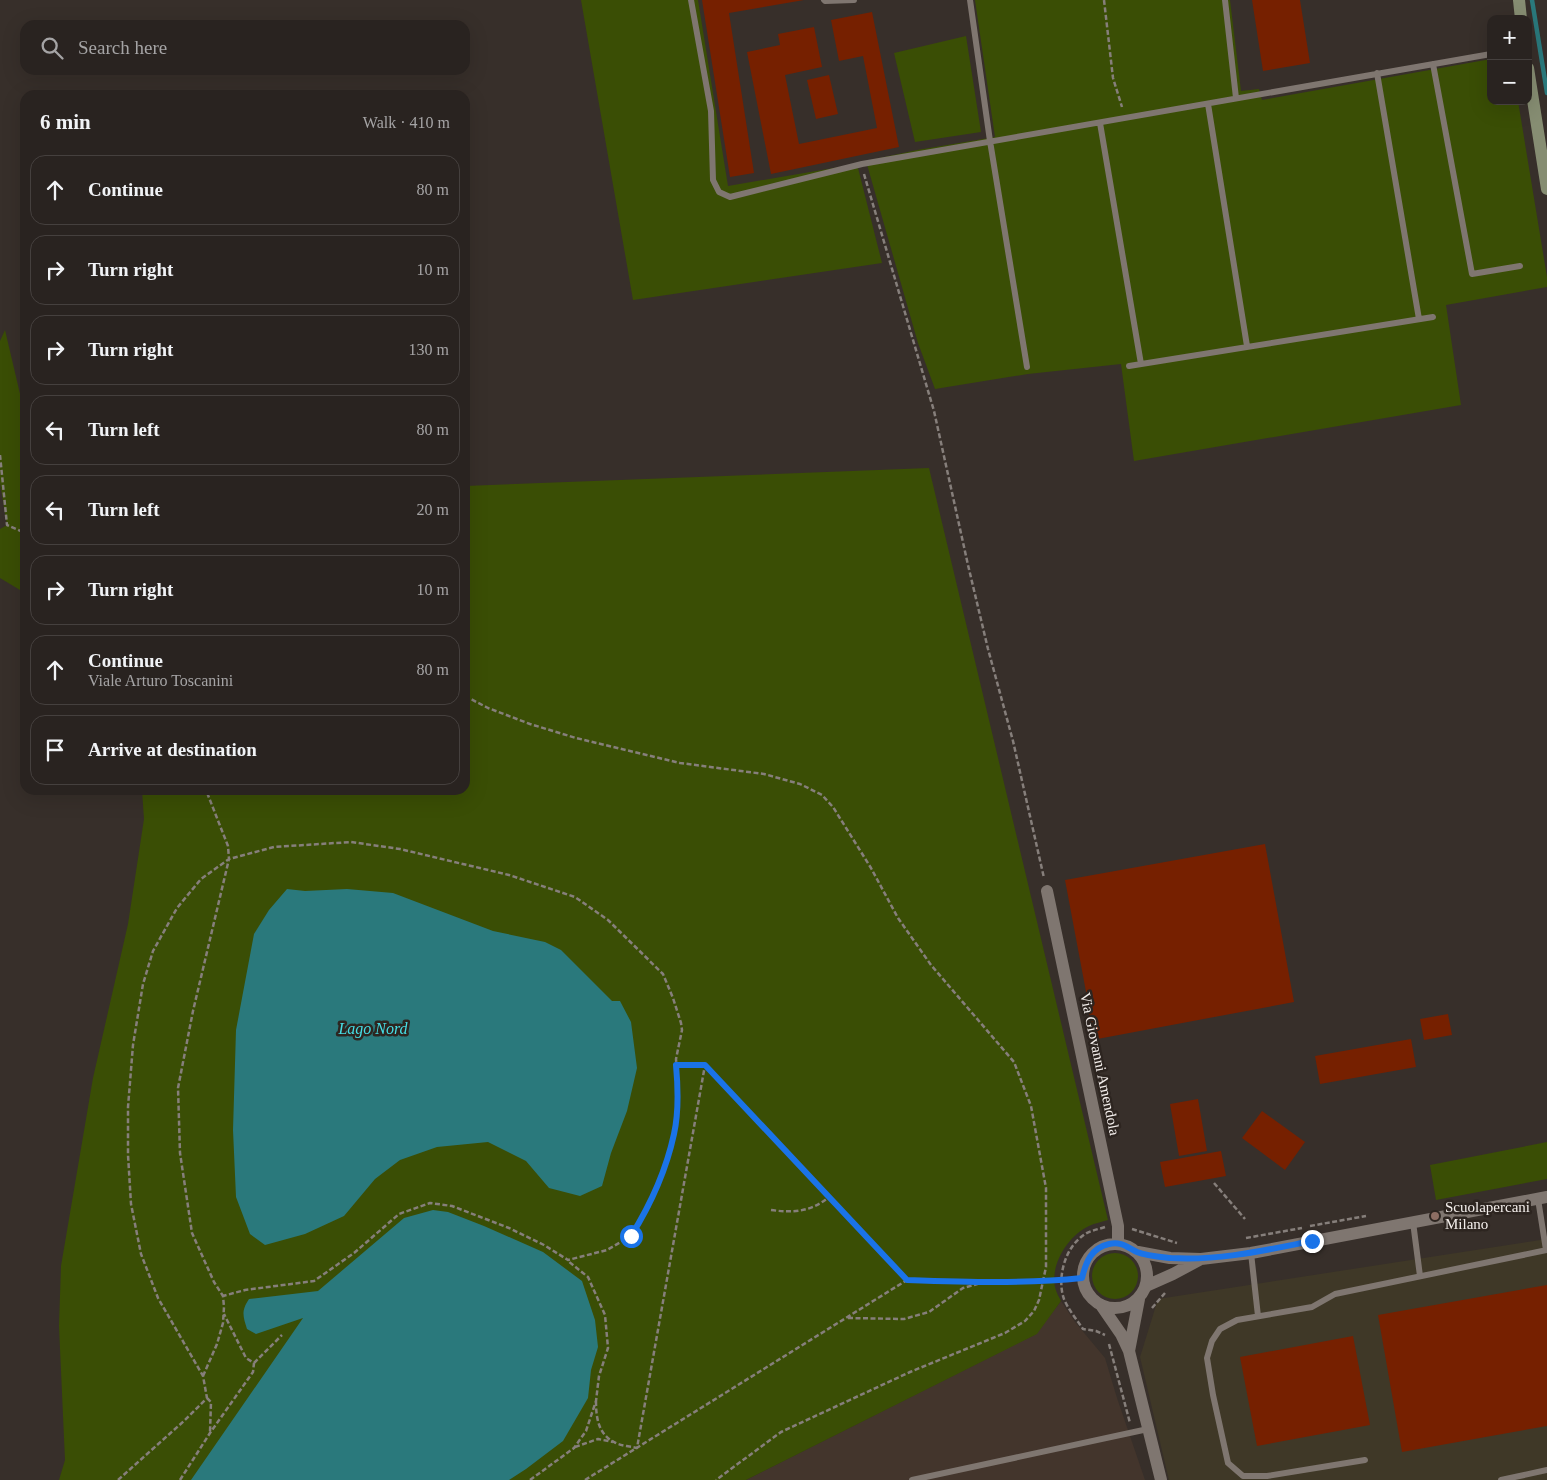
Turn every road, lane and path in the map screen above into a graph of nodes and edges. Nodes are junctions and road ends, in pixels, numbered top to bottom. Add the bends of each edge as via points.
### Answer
1 (691, 0) edge
2 (824, 0) edge
3 (854, 0) edge
4 (970, 0) edge
5 (1104, 0) edge
6 (1225, 0) edge
7 (1519, 0) edge
8 (1521, 15) edge
9 (1487, 55) edge
10 (1433, 64) junction
11 (1378, 74) junction
12 (1532, 93) edge
13 (1236, 98) junction
14 (1208, 104) junction
15 (1126, 118) junction
16 (1100, 123) junction
17 (990, 141) junction
18 (862, 164) junction
19 (1547, 189) edge
20 (1520, 266) dead end
21 (1432, 317) dead end
22 (1418, 319) junction
23 (1247, 346) junction
24 (1141, 364) junction
25 (1129, 366) dead end
26 (1027, 367) dead end
27 (0, 455) edge
28 (20, 531) edge
29 (470, 699) edge
30 (208, 795) edge
31 (229, 859) junction
32 (1047, 891) joint
33 (676, 1065) junction
34 (705, 1065) junction
35 (1214, 1182) dead end
36 (829, 1197) junction
37 (1542, 1198) edge
38 (771, 1210) dead end
39 (1368, 1215) dead end
40 (1245, 1219) dead end
41 (1413, 1222) junction
42 (1118, 1226) junction
43 (1240, 1239) dead end
44 (1118, 1243) junction
45 (1184, 1245) dead end
46 (1547, 1250) edge
47 (1138, 1252) junction
48 (1250, 1253) junction
49 (1201, 1259) junction
50 (568, 1260) junction
51 (1420, 1276) junction
52 (1082, 1278) junction
53 (907, 1280) junction
54 (1062, 1280) junction
55 (1044, 1281) junction
56 (985, 1282) junction
57 (1146, 1286) junction
58 (1166, 1292) dead end
59 (223, 1296) junction
60 (1138, 1299) junction
61 (1101, 1305) junction
62 (224, 1313) junction
63 (1148, 1314) dead end
64 (1258, 1316) junction
65 (847, 1318) junction
66 (282, 1335) dead end
67 (1123, 1339) junction
68 (1109, 1343) junction
69 (1129, 1351) junction
70 (254, 1363) junction
71 (203, 1376) junction
72 (207, 1398) junction
73 (596, 1401) junction
74 (1148, 1429) junction
75 (210, 1433) junction
76 (1133, 1433) junction
77 (614, 1443) junction
78 (574, 1448) junction
79 (637, 1448) junction
80 (1365, 1460) dead end
81 (1547, 1470) edge
82 (118, 1480) edge
83 (180, 1480) edge
84 (530, 1480) edge
85 (585, 1480) edge
86 (716, 1480) edge
87 (912, 1480) edge
88 (1161, 1480) edge
89 (1501, 1480) edge

1 - 18 lane via 711,111 712,180 720,192 730,197
2 - 3 lane
4 - 17 lane
5 - 15 path via 1114,78
6 - 13 lane
7 - 8 main road
9 - 10 lane
10 - 11 lane
10 - 20 lane via 1472,274
11 - 13 lane
11 - 22 lane
12 - 19 main road
13 - 14 lane
14 - 15 lane
14 - 23 lane
15 - 16 lane
16 - 17 lane
16 - 24 lane
17 - 18 lane
17 - 26 lane
18 - 32 path via 934,410
21 - 22 lane
22 - 23 lane
23 - 24 lane
24 - 25 lane
27 - 28 path via 7,525
29 - 55 path via 530,724 576,738 680,763 764,774 800,784 834,807 898,918 931,965 1014,1062 1031,1106 1046,1188
30 - 31 path via 228,846
31 - 33 path via 274,847 351,842 400,849 509,875 575,897 608,920 663,974 681,1023
31 - 59 path via 178,1088 180,1153 192,1232
31 - 71 path via 201,879 177,908 153,951 143,984 133,1044 128,1106 131,1204 141,1254 158,1298
32 - 42 street, Via Giovanni Amendola
33 - 34 path
33 - 50 path via 675,1133 649,1208 631,1236 608,1250
34 - 36 path
34 - 79 path
35 - 40 path
36 - 38 path via 810,1209
36 - 53 path
37 - 41 street
37 - 46 lane
39 - 43 path
41 - 48 street
41 - 51 lane
42 - 44 street, Via Giovanni Amendola
42 - 45 path
42 - 54 path via 1088,1232 1079,1238 1064,1264
44 - 47 street
44 - 52 street via 1108,1244 1092,1253 1085,1263
46 - 51 lane
47 - 49 street
47 - 57 street via 1148,1273
48 - 49 street
48 - 64 lane
49 - 57 street
50 - 59 path via 509,1228 452,1206 430,1203 399,1214 314,1282 245,1290
50 - 73 path via 588,1277 605,1315 608,1348 599,1376
51 - 64 lane via 1335,1294 1312,1307
52 - 54 path
52 - 61 street via 1087,1292
53 - 56 path
53 - 65 path
54 - 55 path
54 - 68 path via 1064,1299 1083,1329 1108,1337
55 - 56 path
55 - 86 path via 1034,1311 1025,1321 1005,1333 910,1372 781,1432
56 - 65 path via 963,1288 929,1312 904,1319
57 - 60 street
58 - 63 path
59 - 62 path
60 - 61 street via 1122,1308
60 - 69 street
61 - 67 street
62 - 70 path via 246,1358
62 - 71 path via 217,1344
64 - 80 lane via 1237,1320 1220,1329 1212,1341 1208,1358 1228,1464 1243,1476 1267,1476
65 - 79 path
66 - 70 path
67 - 68 path
67 - 69 street
68 - 76 path
69 - 74 street
70 - 75 path via 253,1372
71 - 72 path
72 - 75 path via 210,1402
72 - 82 path
73 - 77 path via 596,1416 602,1431
73 - 78 path via 586,1431
74 - 76 lane
74 - 88 street
75 - 83 path
76 - 87 lane
77 - 78 path via 598,1439
77 - 79 path
78 - 84 path
79 - 85 path
81 - 89 lane

